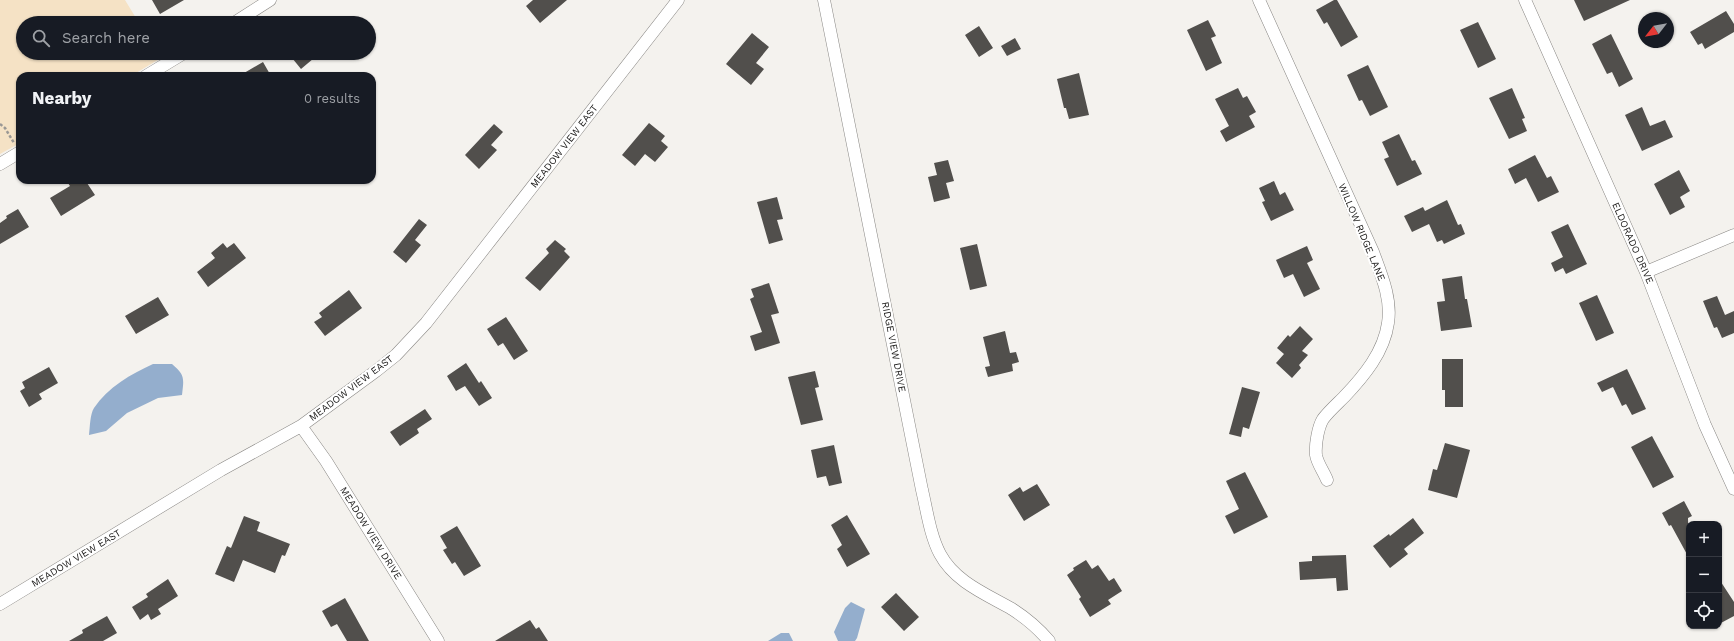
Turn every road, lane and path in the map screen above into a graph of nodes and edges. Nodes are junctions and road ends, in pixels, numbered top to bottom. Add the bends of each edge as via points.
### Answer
1 (270, 0) edge
2 (678, 0) edge
3 (824, 0) edge
4 (1259, 0) edge
5 (1525, 0) edge
6 (245, 16) edge
7 (172, 60) edge
8 (153, 72) edge
9 (0, 124) edge
10 (16, 146) edge
11 (16, 154) edge
12 (0, 164) edge
13 (1734, 235) edge
14 (1646, 272) junction
15 (301, 426) junction
16 (1327, 480) dead end
17 (1734, 489) edge
18 (0, 604) edge
19 (438, 641) edge
20 (1049, 641) edge

1 - 6 street
2 - 15 street, MEADOW VIEW EAST via 426,323 396,355
3 - 20 street, RIDGE VIEW DRIVE via 934,542 951,569 965,582 1023,617
4 - 16 street, WILLOW RIDGE LANE via 1373,252 1388,304 1385,337 1375,358 1364,374 1322,420 1316,455
5 - 14 street, ELDORADO DRIVE
7 - 8 street
9 - 10 path
11 - 12 street
13 - 14 street
14 - 17 street, ELDORADO DRIVE via 1705,425
15 - 18 street, MEADOW VIEW EAST via 221,470
15 - 19 street, MEADOW VIEW DRIVE

